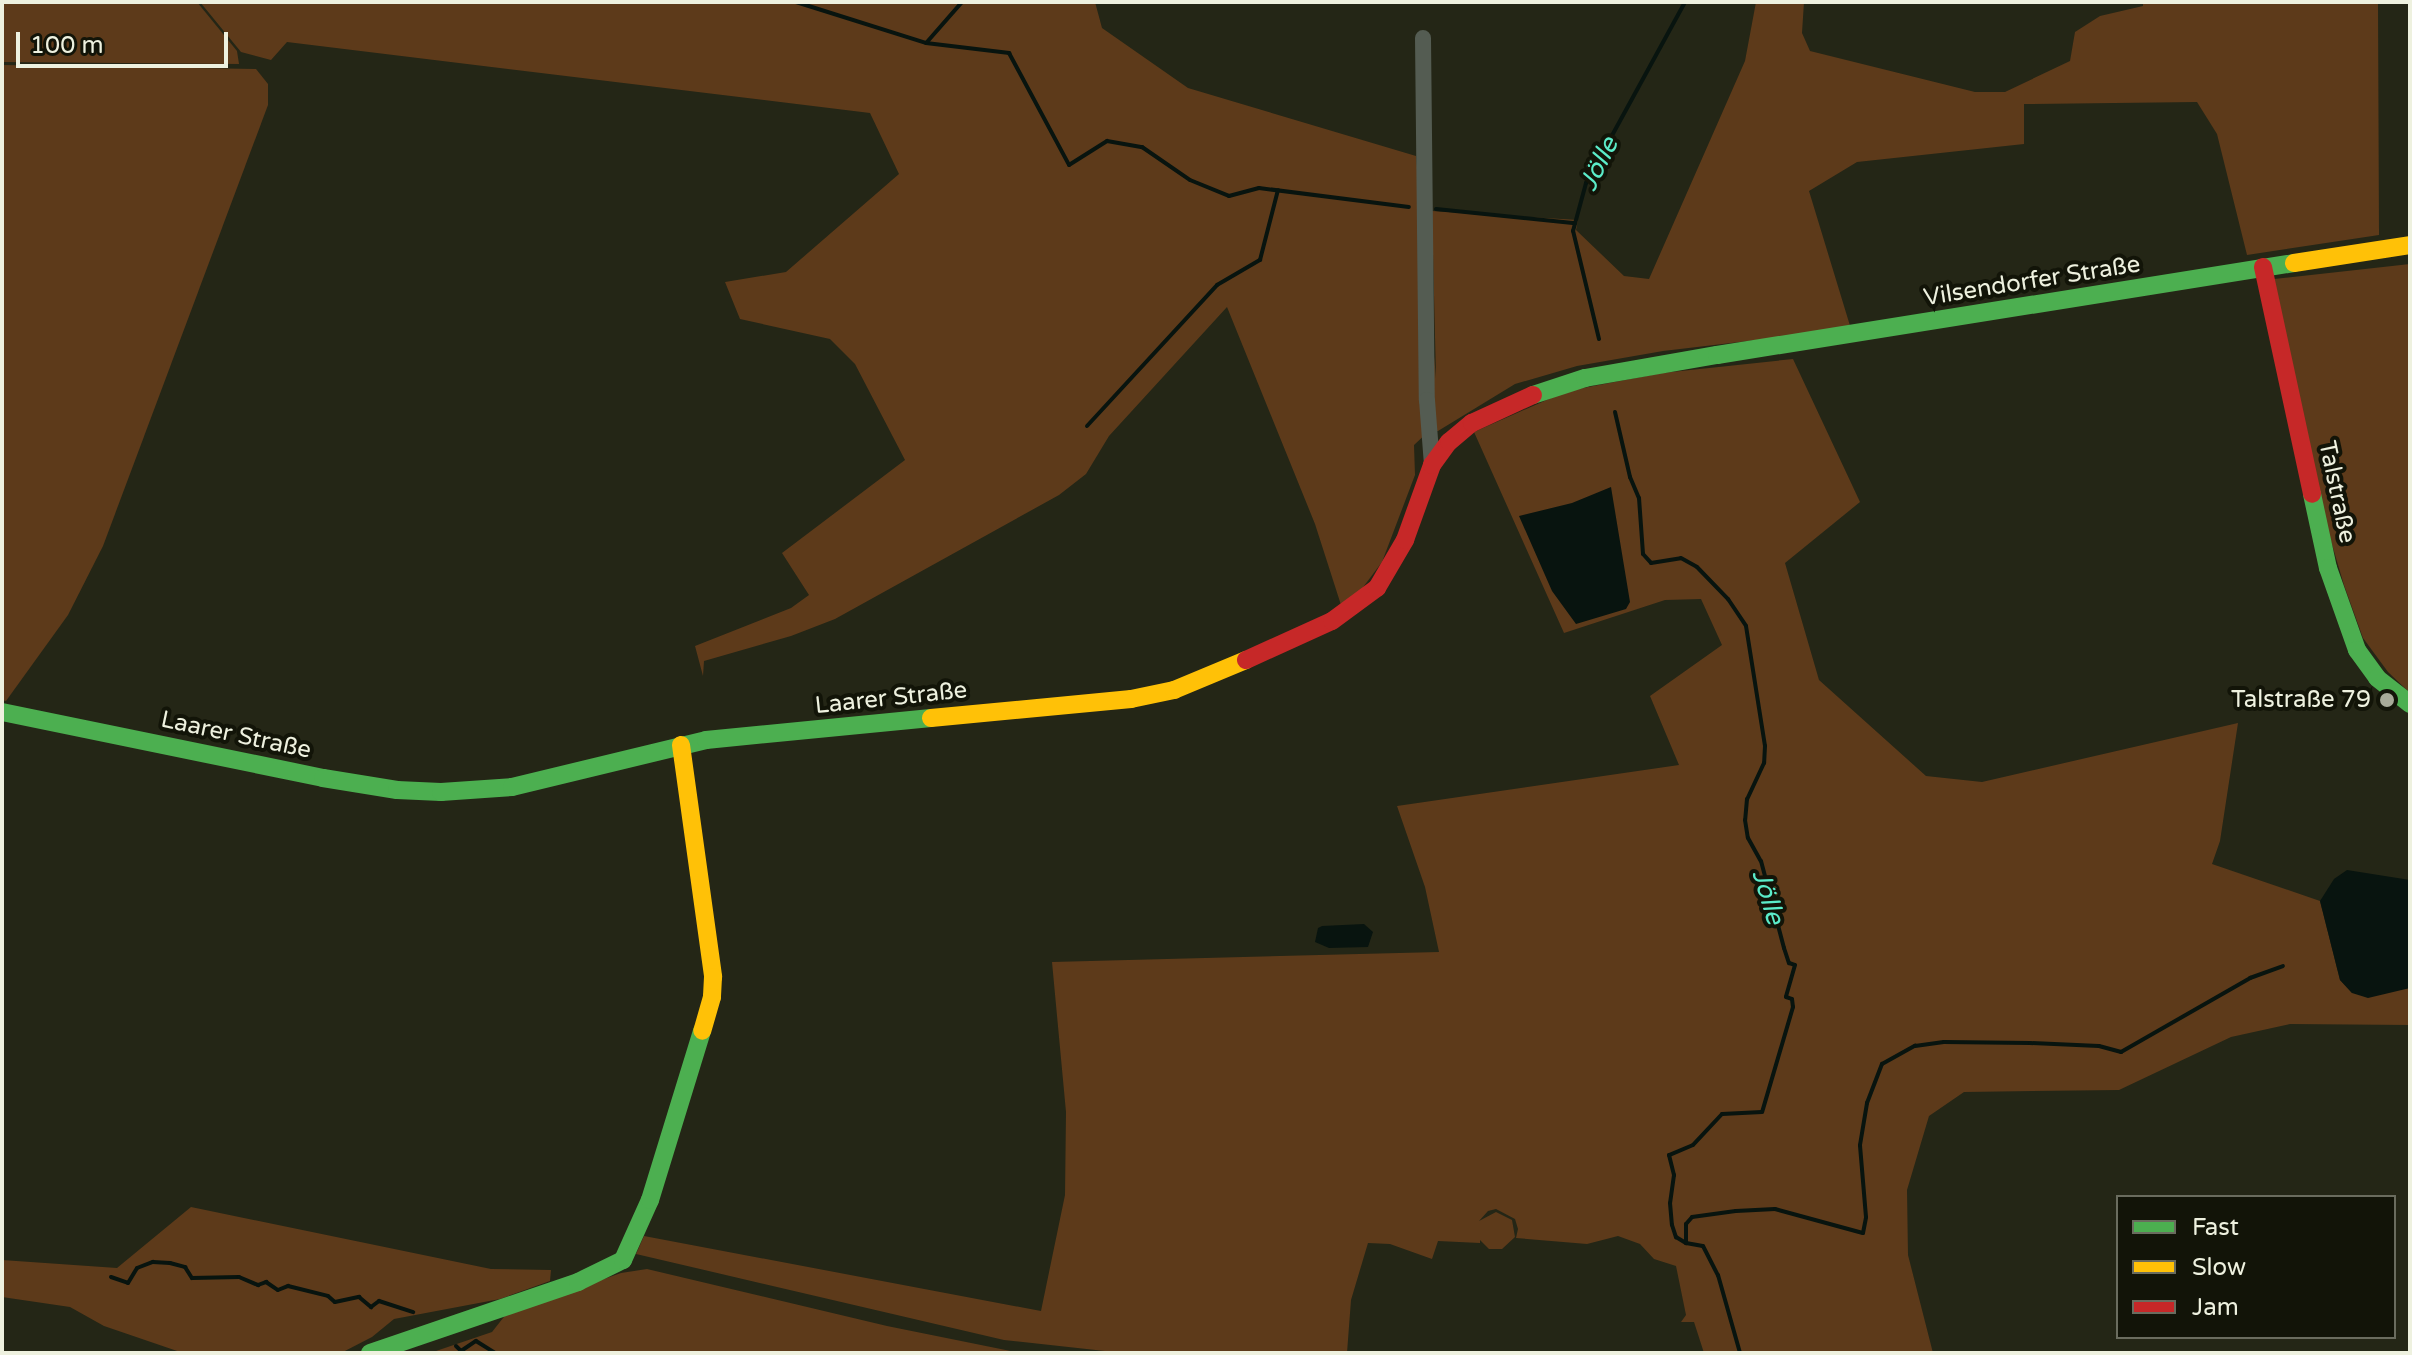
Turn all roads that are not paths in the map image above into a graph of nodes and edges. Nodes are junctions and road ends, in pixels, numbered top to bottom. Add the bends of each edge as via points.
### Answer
1 (1423, 38) dead end
2 (2410, 245) edge
3 (2263, 267) junction
4 (1663, 365) joint
5 (1432, 465) junction
6 (2410, 704) edge
7 (2, 712) edge
8 (681, 745) junction
9 (370, 1353) edge

1 - 5 street
2 - 3 street, Vilsendorfer Straße
3 - 4 street, Vilsendorfer Straße
3 - 6 street, Talstraße via 2328,568 2357,650 2377,678
4 - 5 street, Laarer Straße via 1585,378 1501,407 1449,442
5 - 8 street, Laarer Straße via 1405,540 1377,588 1332,621 1174,690
7 - 8 street, Laarer Straße via 323,778 412,791 512,787
8 - 9 street via 712,997 653,1192 623,1260 578,1282

